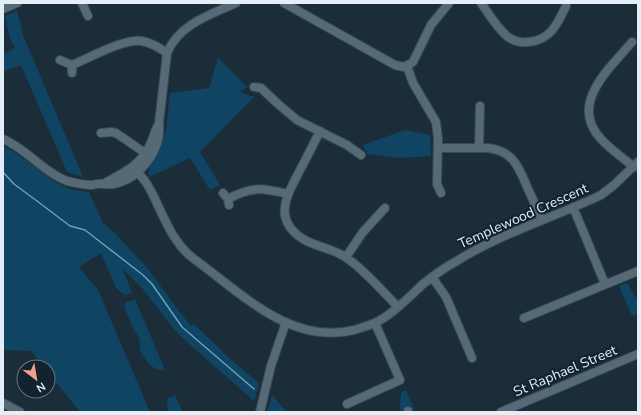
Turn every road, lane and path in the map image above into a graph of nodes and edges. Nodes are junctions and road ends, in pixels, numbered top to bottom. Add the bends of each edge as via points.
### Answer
1 (17, 3) edge
2 (82, 3) edge
3 (236, 3) edge
4 (284, 3) edge
5 (481, 3) edge
6 (446, 4) edge
7 (566, 6) dead end
8 (3, 9) edge
9 (88, 16) dead end
10 (632, 42) dead end
11 (167, 52) junction
12 (60, 60) dead end
13 (407, 66) junction
14 (260, 86) dead end
15 (480, 106) dead end
16 (320, 132) junction
17 (101, 133) dead end
18 (3, 139) edge
19 (480, 147) junction
20 (438, 148) junction
21 (148, 155) junction
22 (357, 155) dead end
23 (636, 164) edge
24 (134, 172) junction
25 (441, 193) dead end
26 (288, 194) junction
27 (227, 199) dead end
28 (574, 207) junction
29 (385, 208) dead end
30 (542, 220) junction
31 (346, 257) junction
32 (638, 271) edge
33 (432, 277) junction
34 (605, 284) junction
35 (398, 307) junction
36 (524, 318) dead end
37 (286, 322) junction
38 (376, 323) junction
39 (638, 354) edge
40 (472, 358) dead end
41 (3, 403) edge
42 (347, 404) dead end
43 (20, 412) edge
44 (260, 412) edge
45 (501, 412) edge

1 - 8 street
2 - 9 street
3 - 11 street via 198,20 183,31
4 - 13 street via 395,65
5 - 7 street via 502,31 523,43 538,41 551,32
6 - 13 street via 431,25 413,62
10 - 23 street via 596,85 589,100 589,115 592,128 600,139
11 - 12 street via 146,42 131,42 121,44 72,69
11 - 21 street via 159,124
13 - 20 street via 436,122
14 - 16 street via 290,115
15 - 19 street
16 - 22 street via 348,145
16 - 26 street
17 - 21 street via 110,127
18 - 24 street via 68,181 104,184
19 - 20 street
19 - 30 street via 501,150 514,161
20 - 25 street via 433,185
21 - 24 street
23 - 28 street, Templewood Crescent via 614,186
24 - 37 street, Templewood Crescent via 146,182 170,230 188,253 260,309
26 - 27 street via 254,188
26 - 31 street via 285,213 292,230 308,241
28 - 30 street, Templewood Crescent
28 - 34 street
29 - 31 street via 363,232
30 - 33 street, Templewood Crescent via 471,252
31 - 35 street
32 - 34 street
33 - 35 street, Templewood Crescent
33 - 40 street via 446,297
34 - 36 street
35 - 38 street, Templewood Crescent
37 - 38 street, Templewood Crescent via 303,329 333,333
37 - 44 street via 271,366
38 - 42 street via 400,380
39 - 45 street, St Raphael Street
41 - 43 street

